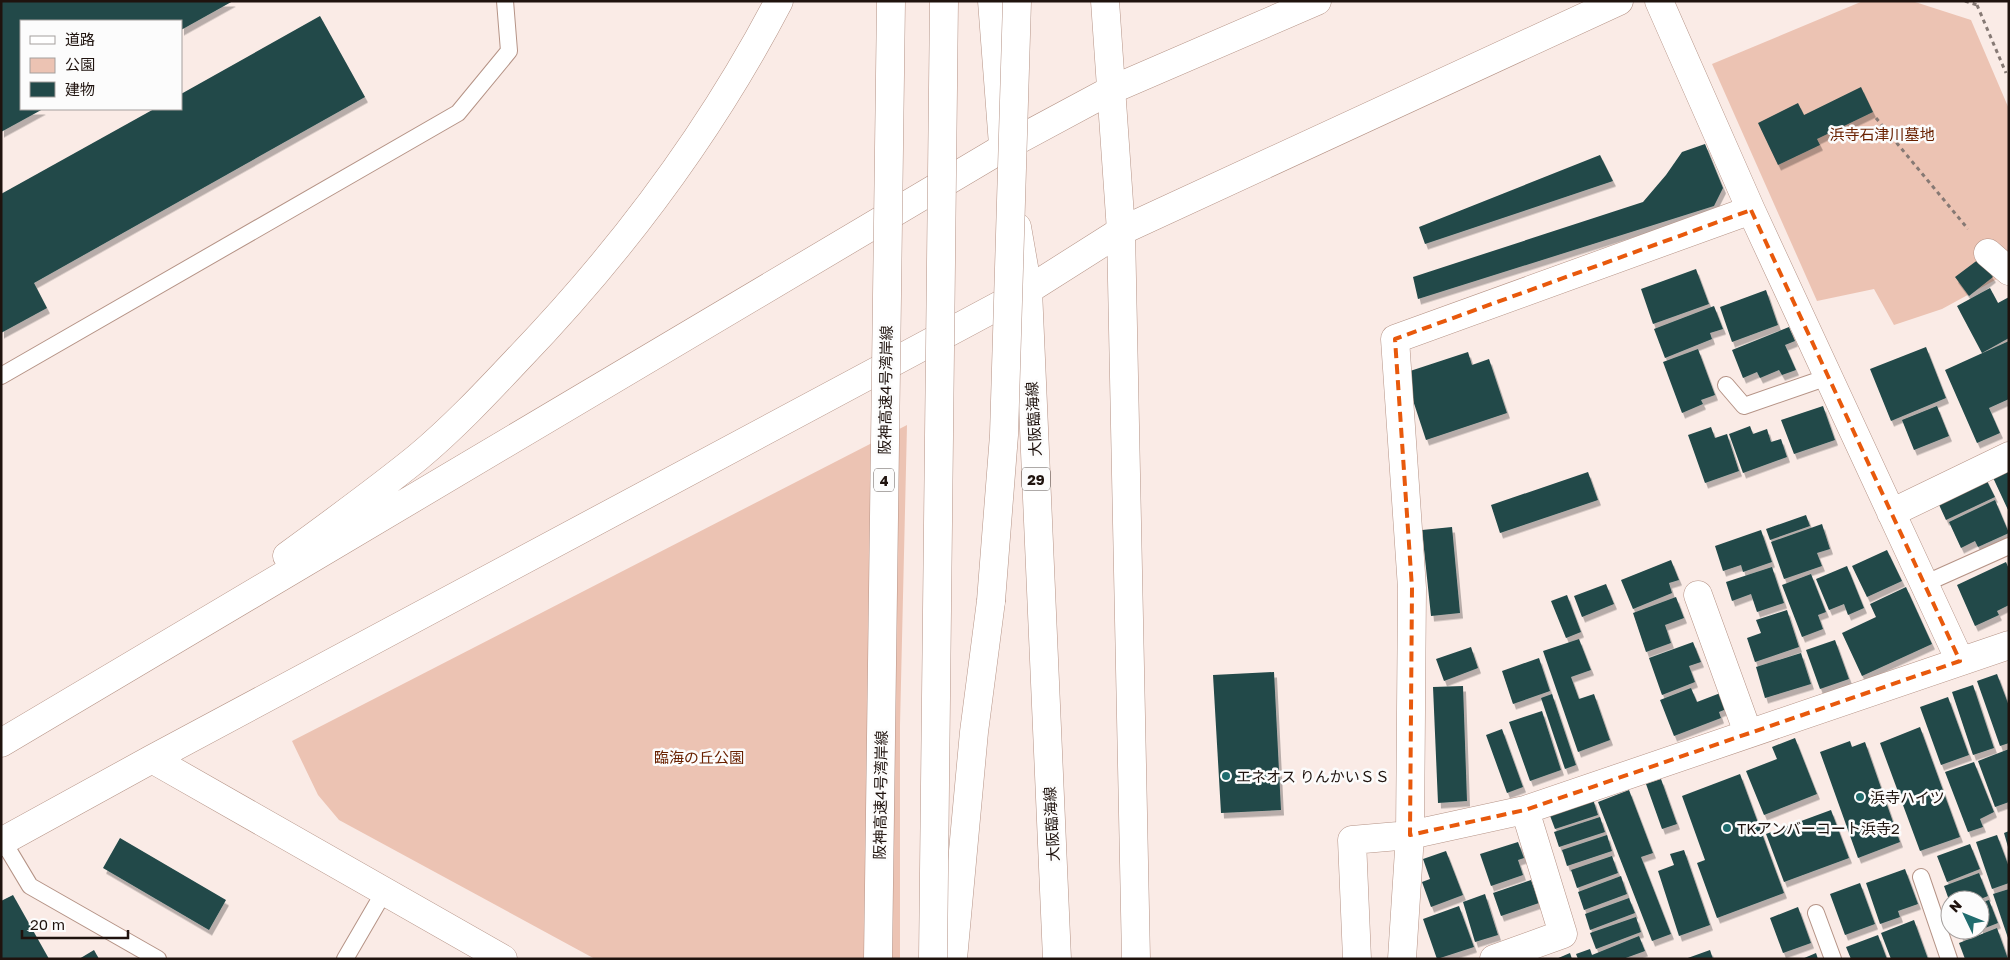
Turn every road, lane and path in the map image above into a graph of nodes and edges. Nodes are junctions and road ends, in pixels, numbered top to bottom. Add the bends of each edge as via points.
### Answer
1 (505, 1) edge
2 (779, 1) edge
3 (891, 1) edge
4 (944, 1) edge
5 (992, 1) edge
6 (1017, 1) edge
7 (1105, 1) edge
8 (1317, 1) edge
9 (1619, 1) edge
10 (1659, 1) edge
11 (1965, 1) edge
12 (1978, 3) edge
13 (2006, 73) dead end
14 (1111, 90) junction
15 (1876, 118) dead end
16 (1003, 148) junction
17 (1751, 210) junction
18 (1121, 231) junction
19 (1988, 253) joint
20 (2009, 271) edge
21 (1028, 290) junction
22 (1, 376) edge
23 (1828, 377) junction
24 (1726, 385) dead end
25 (2009, 456) edge
26 (1891, 513) junction
27 (2009, 546) edge
28 (1924, 584) junction
29 (1698, 595) dead end
30 (2009, 645) edge
31 (153, 655) junction
32 (1960, 661) junction
33 (1748, 733) junction
34 (1, 743) edge
35 (152, 759) junction
36 (1525, 810) junction
37 (1410, 835) junction
38 (2, 841) edge
39 (1921, 876) dead end
40 (384, 892) junction
41 (1816, 912) dead end
42 (158, 959) edge
43 (344, 959) edge
44 (503, 959) edge
45 (878, 959) edge
46 (933, 959) edge
47 (953, 959) edge
48 (1057, 959) edge
49 (1136, 959) edge
50 (1357, 959) edge
51 (1402, 959) edge
52 (1494, 959) edge
53 (1833, 959) edge
54 (1949, 959) edge

1 - 22 lane via 508,51 458,113
2 - 31 main road via 708,124 654,201 596,273 484,394 417,457
3 - 45 main road, 阪神高速4号湾岸線 / 4, bridge
4 - 46 main road, bridge
5 - 16 main road, 大阪臨海線 / 29
6 - 47 main road, bridge via 1000,500
7 - 14 main road
8 - 14 main road
9 - 18 main road
10 - 17 main road
11 - 12 path
12 - 13 path
14 - 16 main road
14 - 18 main road
15 - 19 path
16 - 21 main road, 大阪臨海線 / 29
16 - 31 main road
17 - 23 main road
17 - 37 main road via 1395,338 1412,588
18 - 21 main road
18 - 49 main road
19 - 20 main road
21 - 35 main road
21 - 48 main road, 大阪臨海線 / 29
23 - 24 lane via 1744,406
23 - 26 main road
25 - 26 main road
26 - 28 main road
27 - 28 lane
28 - 32 main road
29 - 33 main road
30 - 32 main road
31 - 34 main road
32 - 33 main road
33 - 36 main road
35 - 38 main road
35 - 40 main road
36 - 37 main road
36 - 52 main road via 1563,934
37 - 50 main road via 1352,840
37 - 51 main road
38 - 42 lane via 30,886
39 - 54 lane
40 - 43 lane
40 - 44 main road
41 - 53 lane

